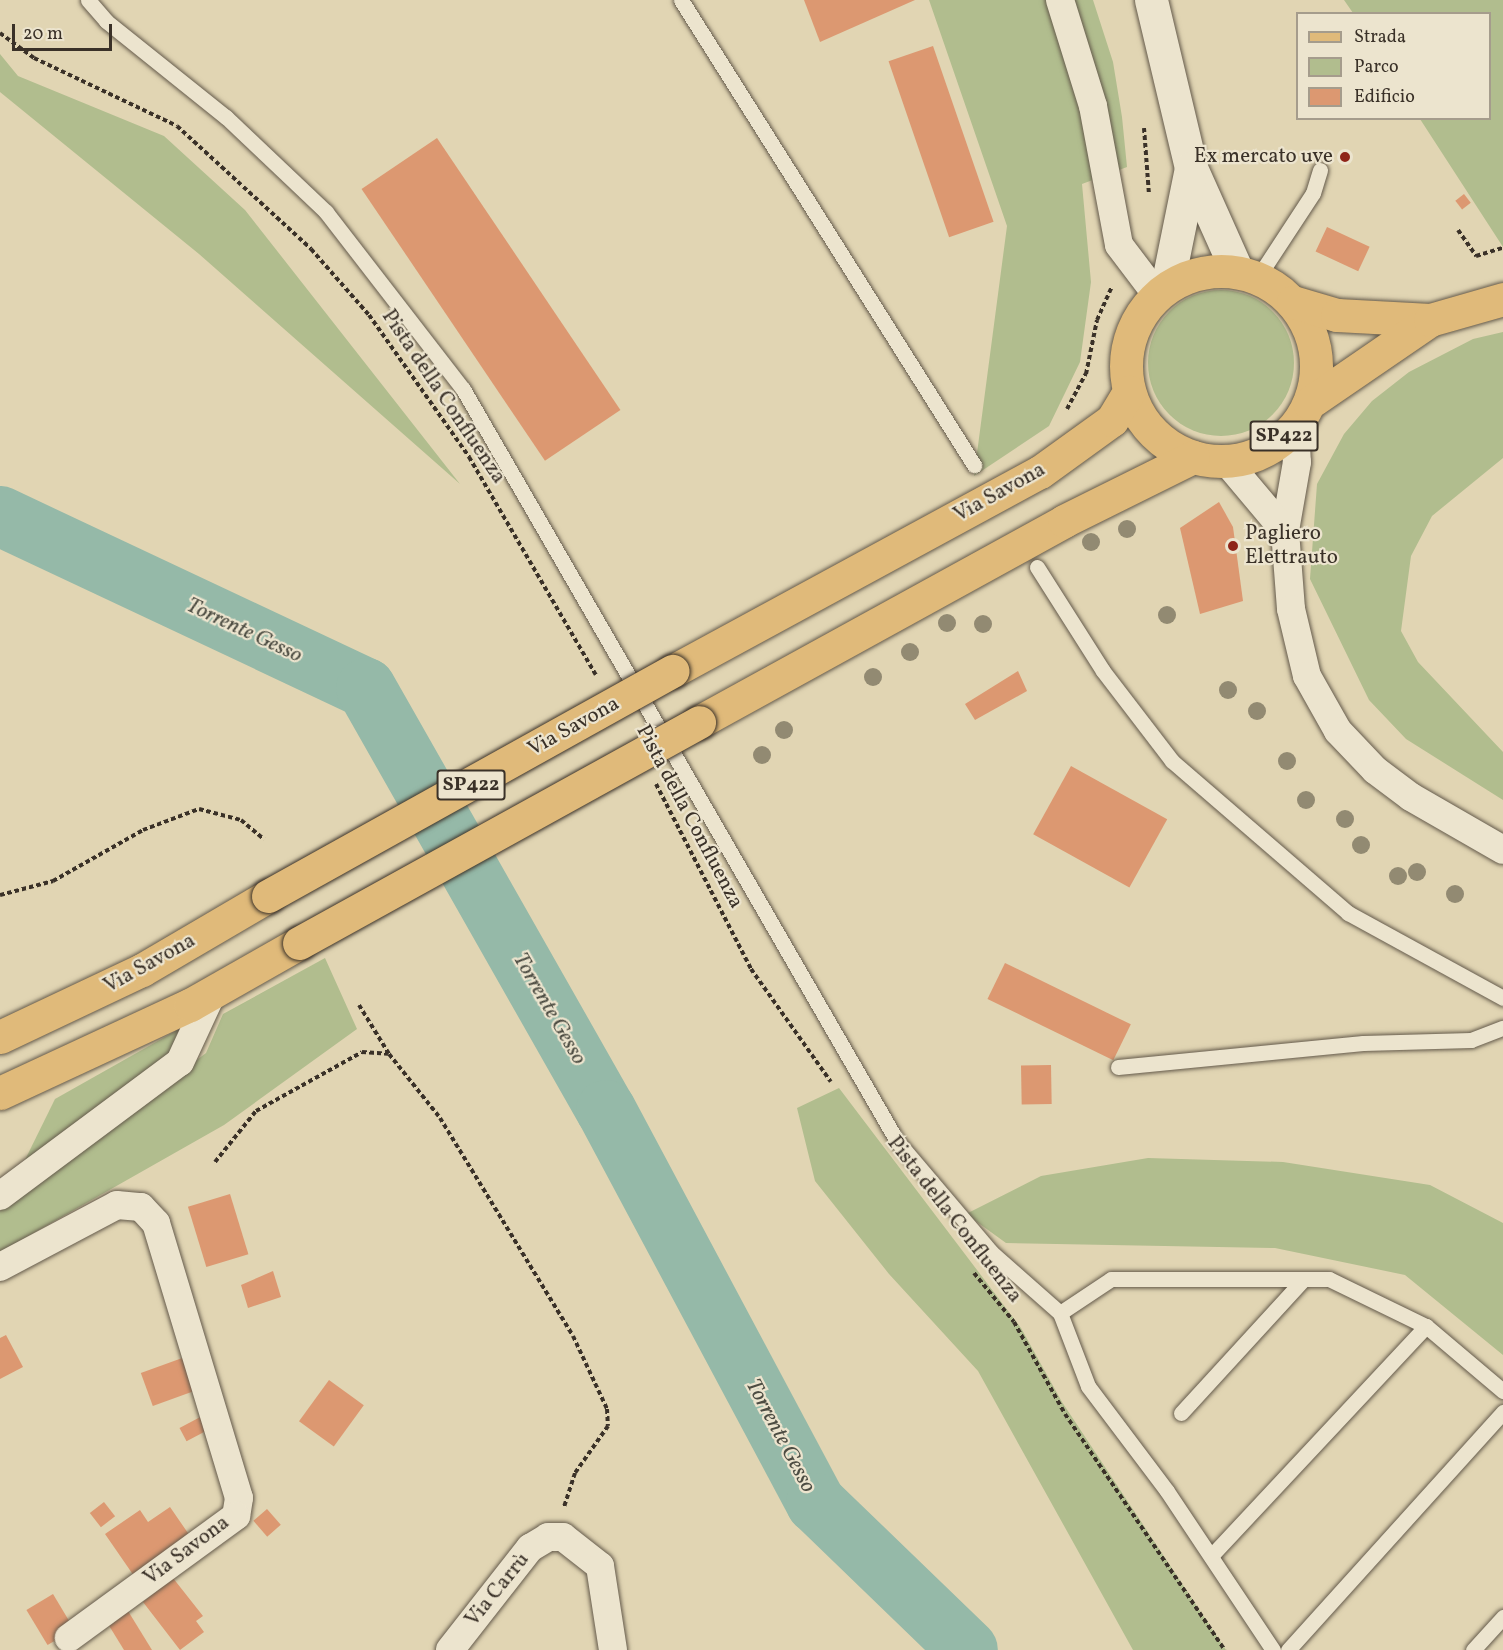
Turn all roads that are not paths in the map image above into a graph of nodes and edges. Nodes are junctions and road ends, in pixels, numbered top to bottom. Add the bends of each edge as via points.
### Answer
1 (88, 0) edge
2 (681, 0) edge
3 (1060, 0) edge
4 (1151, 0) edge
5 (1191, 168) junction
6 (1320, 170) dead end
7 (1247, 274) junction
8 (1162, 291) junction
9 (1503, 299) edge
10 (1293, 302) junction
11 (1430, 320) junction
12 (1129, 392) junction
13 (1302, 414) junction
14 (1192, 457) junction
15 (1226, 461) junction
16 (974, 465) dead end
17 (1285, 531) junction
18 (1037, 567) dead end
19 (1503, 850) edge
20 (213, 991) junction
21 (1503, 998) edge
22 (1503, 1028) edge
23 (0, 1037) edge
24 (1118, 1067) dead end
25 (0, 1094) edge
26 (0, 1196) edge
27 (0, 1267) edge
28 (1303, 1280) junction
29 (1060, 1312) junction
30 (1426, 1326) junction
31 (1503, 1391) edge
32 (1503, 1412) edge
33 (1181, 1413) dead end
34 (1210, 1556) junction
35 (1503, 1617) edge
36 (69, 1638) dead end
37 (450, 1650) edge
38 (614, 1650) edge
39 (1273, 1650) edge
40 (1288, 1650) edge
41 (1473, 1650) edge

1 - 29 lane via 106,21 226,117 326,212 463,389 897,1142 992,1252
2 - 16 lane
3 - 8 street via 1092,106 1119,245
4 - 5 street
5 - 7 street
5 - 8 street
6 - 7 lane via 1313,193
7 - 8 main road via 1189,276
7 - 10 main road, SP422
8 - 12 main road, SP422 via 1130,340
9 - 11 main road, SP422
10 - 11 main road, SP422 via 1337,315
10 - 13 main road, SP422 via 1315,350
11 - 13 main road, SP422
12 - 14 main road, SP422 via 1143,421 1164,443
12 - 23 main road, Via Savona / SP422, bridge via 1112,420 1040,472 673,671 142,970
13 - 15 main road, SP422 via 1276,444
13 - 17 street
14 - 15 main road, SP422
14 - 20 main road, SP422, bridge via 1064,521
15 - 17 street
17 - 19 street via 1291,609 1307,676 1338,731 1411,797
18 - 21 lane via 1103,671 1172,761 1348,913
20 - 25 main road, SP422
20 - 26 street via 180,1062
22 - 24 lane via 1471,1040 1363,1043
27 - 36 street, Via Savona via 117,1205 141,1207 156,1223 239,1498 236,1516
28 - 29 lane via 1111,1279
28 - 30 lane via 1329,1280
28 - 33 lane
29 - 34 lane via 1088,1386
30 - 31 lane
30 - 34 lane
32 - 40 lane
34 - 39 lane
35 - 41 lane
37 - 38 street, Via Carrù via 530,1548 548,1537 563,1537 600,1566 607,1587

